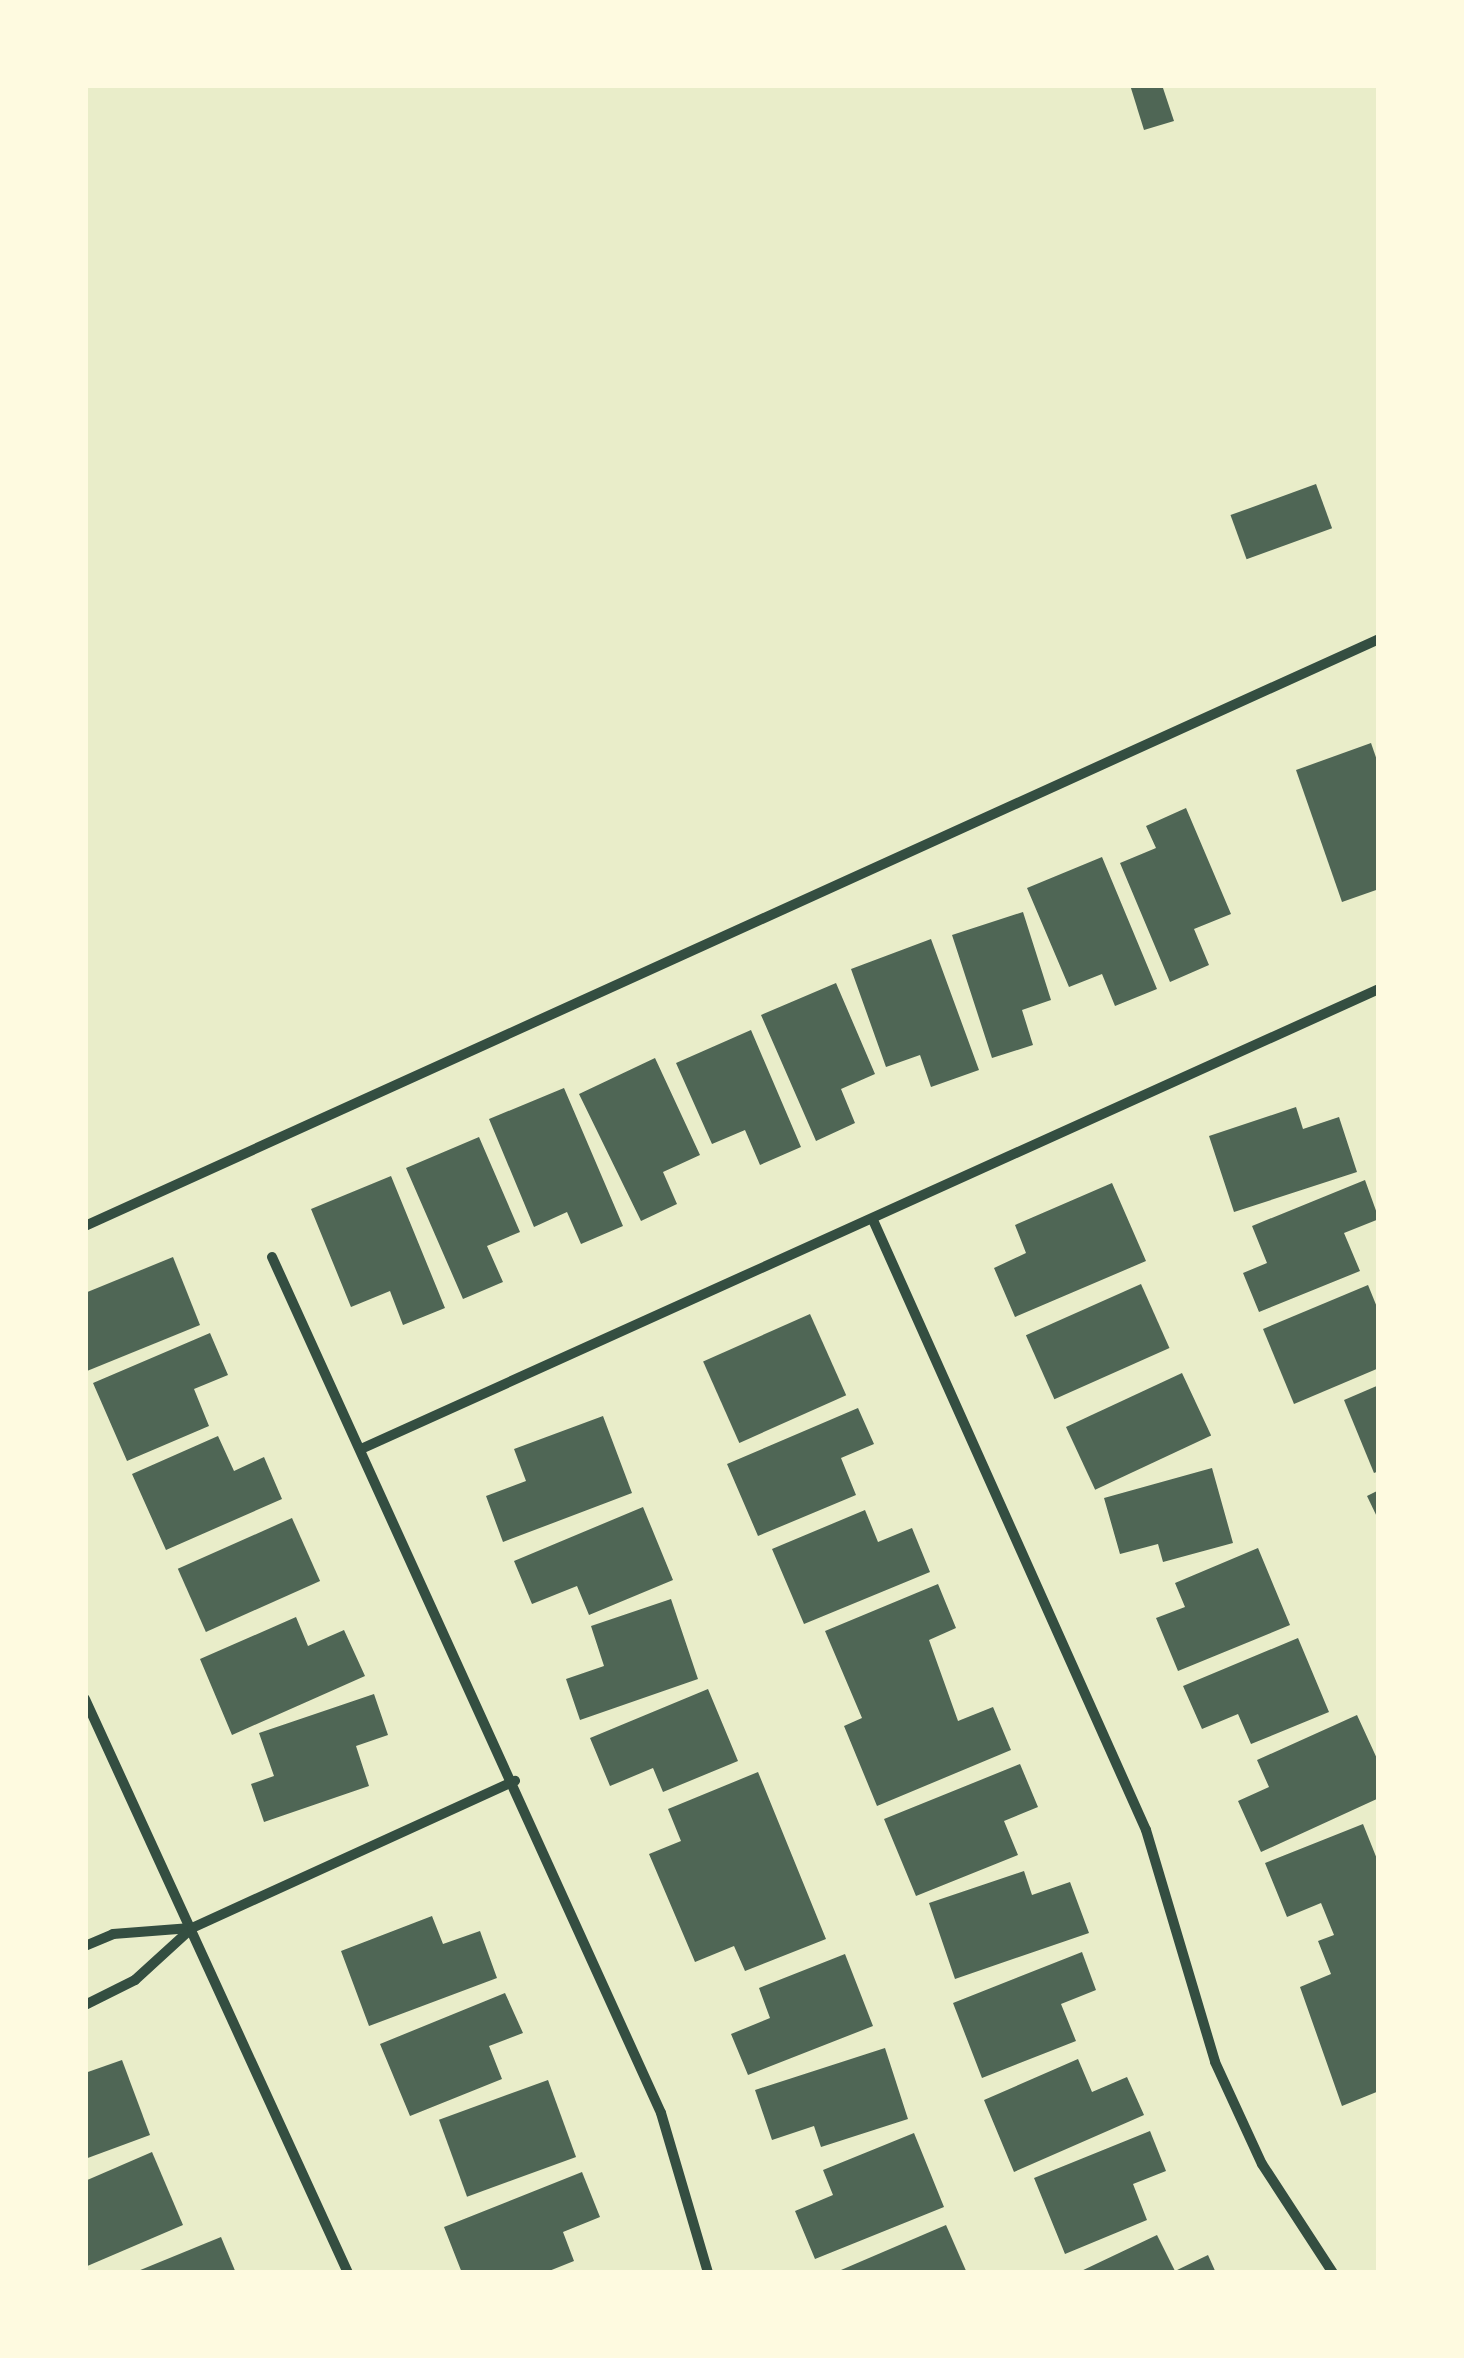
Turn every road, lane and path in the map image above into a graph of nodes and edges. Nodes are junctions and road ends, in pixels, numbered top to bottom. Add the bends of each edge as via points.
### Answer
1 (1379, 639) edge
2 (1378, 990) edge
3 (873, 1220) junction
4 (85, 1226) edge
5 (272, 1257) dead end
6 (361, 1449) junction
7 (85, 1699) edge
8 (515, 1781) junction
9 (192, 1928) junction
10 (85, 1946) edge
11 (85, 2005) edge
12 (348, 2273) edge
13 (708, 2273) edge
14 (1333, 2273) edge

1 - 4 street
2 - 3 street
3 - 6 street
3 - 14 street via 1146,1830 1215,2062 1262,2164
5 - 6 street
6 - 8 street
7 - 9 street
8 - 9 street
8 - 13 street via 661,2113
9 - 10 street via 113,1934
9 - 11 street via 136,1980
9 - 12 street

